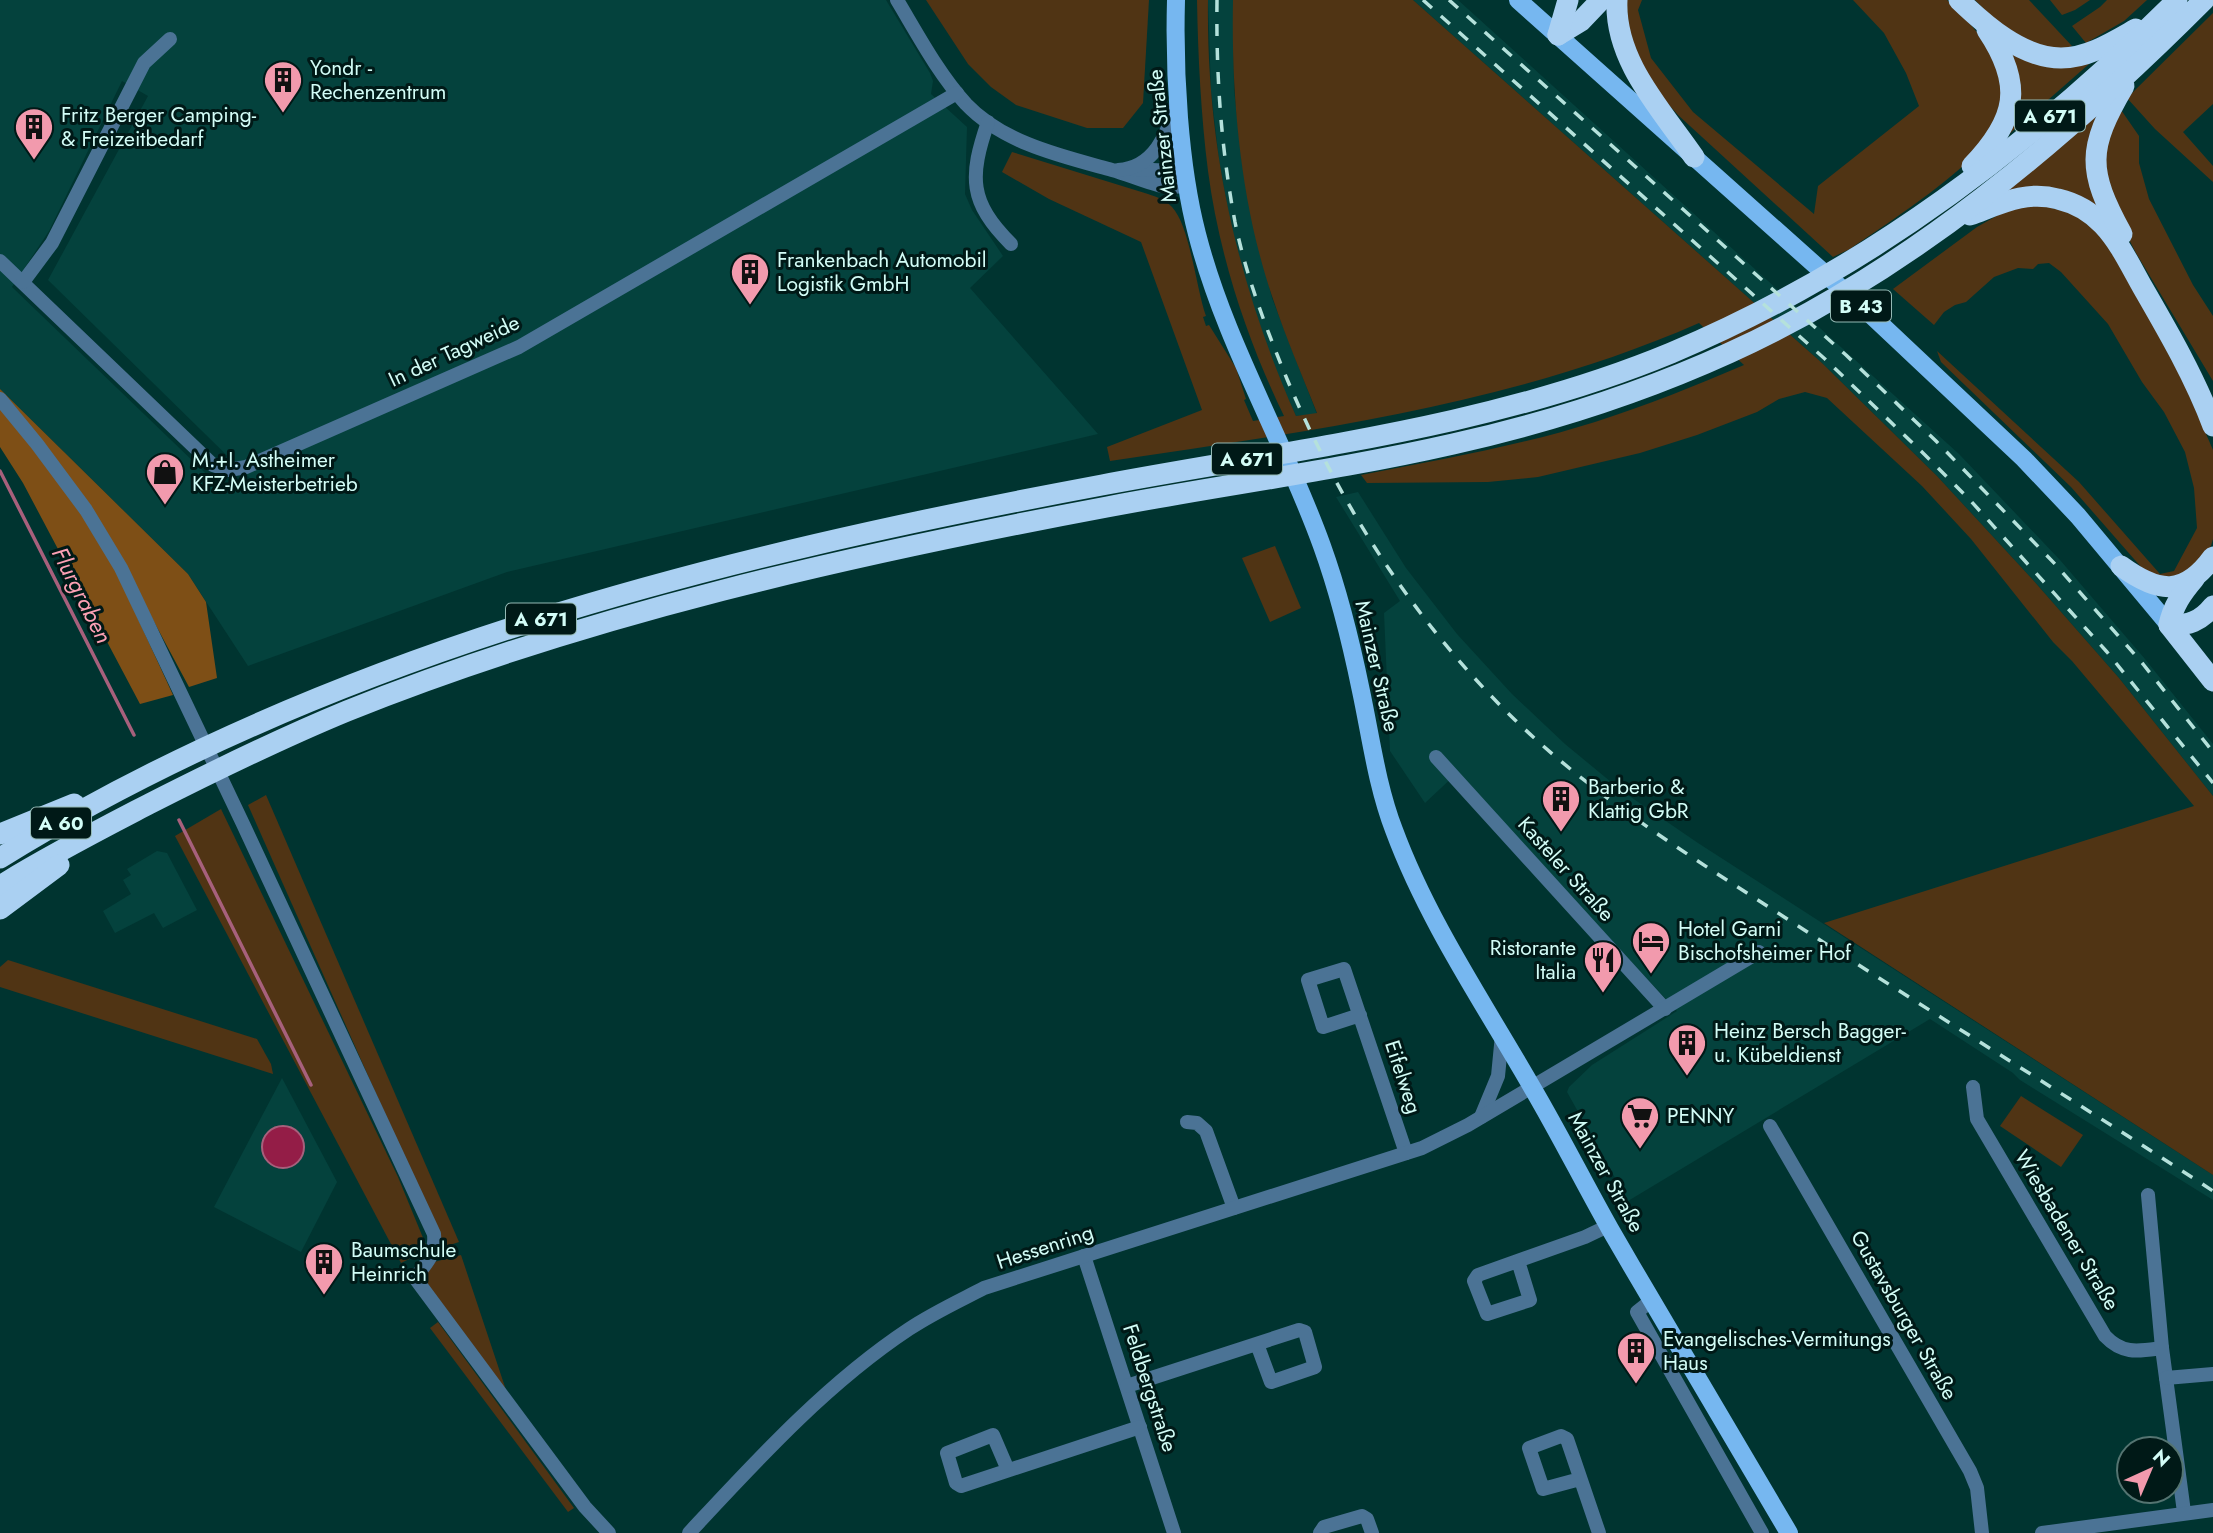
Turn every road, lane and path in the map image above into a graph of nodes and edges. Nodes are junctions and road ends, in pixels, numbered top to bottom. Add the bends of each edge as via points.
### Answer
1 (897, 0) edge
2 (1176, 0) edge
3 (1518, 0) edge
4 (1567, 0) edge
5 (1601, 0) edge
6 (1617, 0) edge
7 (1959, 0) edge
8 (2204, 0) edge
9 (2170, 7) edge
10 (1979, 20) junction
11 (1558, 36) junction
12 (170, 39) dead end
13 (2136, 67) junction
14 (957, 93) junction
15 (1178, 95) junction
16 (988, 122) junction
17 (1694, 157) junction
18 (1132, 169) junction
19 (1113, 170) junction
20 (1188, 186) junction
21 (1931, 208) junction
22 (1946, 225) junction
23 (1011, 244) dead end
24 (1889, 250) junction
25 (0, 261) edge
26 (23, 282) junction
27 (2213, 390) edge
28 (0, 399) edge
29 (2213, 426) edge
30 (2213, 557) edge
31 (2121, 566) junction
32 (2194, 579) junction
33 (2213, 606) edge
34 (2169, 625) junction
35 (2213, 681) edge
36 (1436, 757) dead end
37 (185, 786) junction
38 (122, 789) junction
39 (0, 834) edge
40 (0, 858) edge
41 (0, 886) edge
42 (0, 909) edge
43 (1759, 952) dead end
44 (1665, 1009) junction
45 (1360, 1015) dead end
46 (1502, 1035) junction
47 (1532, 1087) junction
48 (1973, 1087) dead end
49 (1481, 1117) junction
50 (1188, 1122) dead end
51 (1770, 1126) dead end
52 (1406, 1153) junction
53 (2148, 1195) dead end
54 (1234, 1208) junction
55 (1608, 1226) junction
56 (1084, 1256) junction
57 (1518, 1261) dead end
58 (1652, 1300) junction
59 (1257, 1344) junction
60 (2162, 1348) junction
61 (2213, 1374) edge
62 (2166, 1378) junction
63 (1127, 1386) junction
64 (1140, 1427) junction
65 (1008, 1470) junction
66 (1580, 1479) dead end
67 (2213, 1510) edge
68 (2184, 1512) junction
69 (2119, 1528) edge
70 (609, 1533) edge
71 (690, 1533) edge
72 (1174, 1533) edge
73 (1320, 1533) edge
74 (1372, 1533) edge
75 (1599, 1533) edge
76 (1762, 1533) edge
77 (1789, 1533) edge
78 (1982, 1533) edge
79 (2042, 1533) edge

1 - 14 street
2 - 15 main road, Mainzer Straße
3 - 11 main road, B 43
4 - 11 highway
5 - 11 highway
6 - 17 highway via 1618,26 1633,67
7 - 10 highway
8 - 13 highway, A 671
9 - 10 highway via 2097,50 2060,58 2011,42
9 - 21 highway, A 671 via 2039,125
10 - 21 highway via 2000,50 2008,73 2008,113 1998,137
11 - 17 main road, B 43
12 - 26 street via 144,63 52,243
13 - 22 highway, A 671
13 - 27 highway via 2108,113 2096,146 2101,192
14 - 16 street
14 - 26 street, In der Tagweide via 519,347 246,467 229,470 213,465
15 - 18 street via 1163,141
15 - 20 main road, Mainzer Straße
16 - 19 street via 1054,154
16 - 23 street via 976,163 976,192
17 - 31 main road, B 43 via 1959,397 2033,469
18 - 19 street
18 - 20 street via 1172,171
19 - 20 street via 1158,185
20 - 46 main road, Mainzer Straße via 1218,300 1305,503 1341,604 1394,830 1422,894
21 - 24 highway, A 671
22 - 24 highway, A 671
22 - 29 highway via 2027,196 2058,199 2093,216 2119,245 2191,374
24 - 37 highway, A 671 via 1799,317 1731,352 1597,404 1451,444 998,528 710,594 514,651 350,710
24 - 38 highway, A 671 via 1712,335 1587,384 1496,411 979,509 627,593 376,676 254,726
25 - 26 street, In der Tagweide
28 - 70 street via 86,510 121,568 181,691 434,1234 432,1256 415,1278
30 - 32 highway
31 - 32 highway via 2141,581 2164,588
31 - 34 main road, B 43
32 - 34 highway via 2177,602
33 - 34 highway via 2196,621
34 - 35 highway, B 43
36 - 44 street, Kasteler Straße
37 - 41 highway, A 671
37 - 42 highway, A 671
38 - 39 highway, A 60
38 - 40 highway, A 60
43 - 44 street
44 - 47 street
45 - 52 street, Eifelweg
46 - 47 main road, Mainzer Straße
46 - 49 street via 1498,1076
47 - 49 street, Hessenring
47 - 55 main road, Mainzer Straße
48 - 60 street, Wiesbadener Straße via 1977,1119 2105,1336 2129,1352
49 - 52 street, Hessenring
50 - 54 street via 1200,1125 1209,1138
51 - 78 street, Gustavsburger Straße via 1969,1471 1977,1488
52 - 54 street, Hessenring
53 - 60 street
54 - 56 street, Hessenring
55 - 57 street
55 - 58 main road, Mainzer Straße
56 - 63 street, Feldbergstraße
56 - 71 street, Hessenring via 985,1288 908,1329 841,1380 756,1461
58 - 76 street via 1637,1312
58 - 77 main road, Mainzer Straße
59 - 59 street via 1303,1330 1315,1367 1271,1382
59 - 63 street
60 - 62 street
61 - 62 street
62 - 68 street
63 - 64 street, Feldbergstraße
64 - 65 street
64 - 72 street, Feldbergstraße
65 - 65 street via 993,1435 947,1453 959,1486
66 - 75 street
67 - 68 street
68 - 69 street
69 - 79 street
73 - 74 street via 1324,1527 1362,1516

